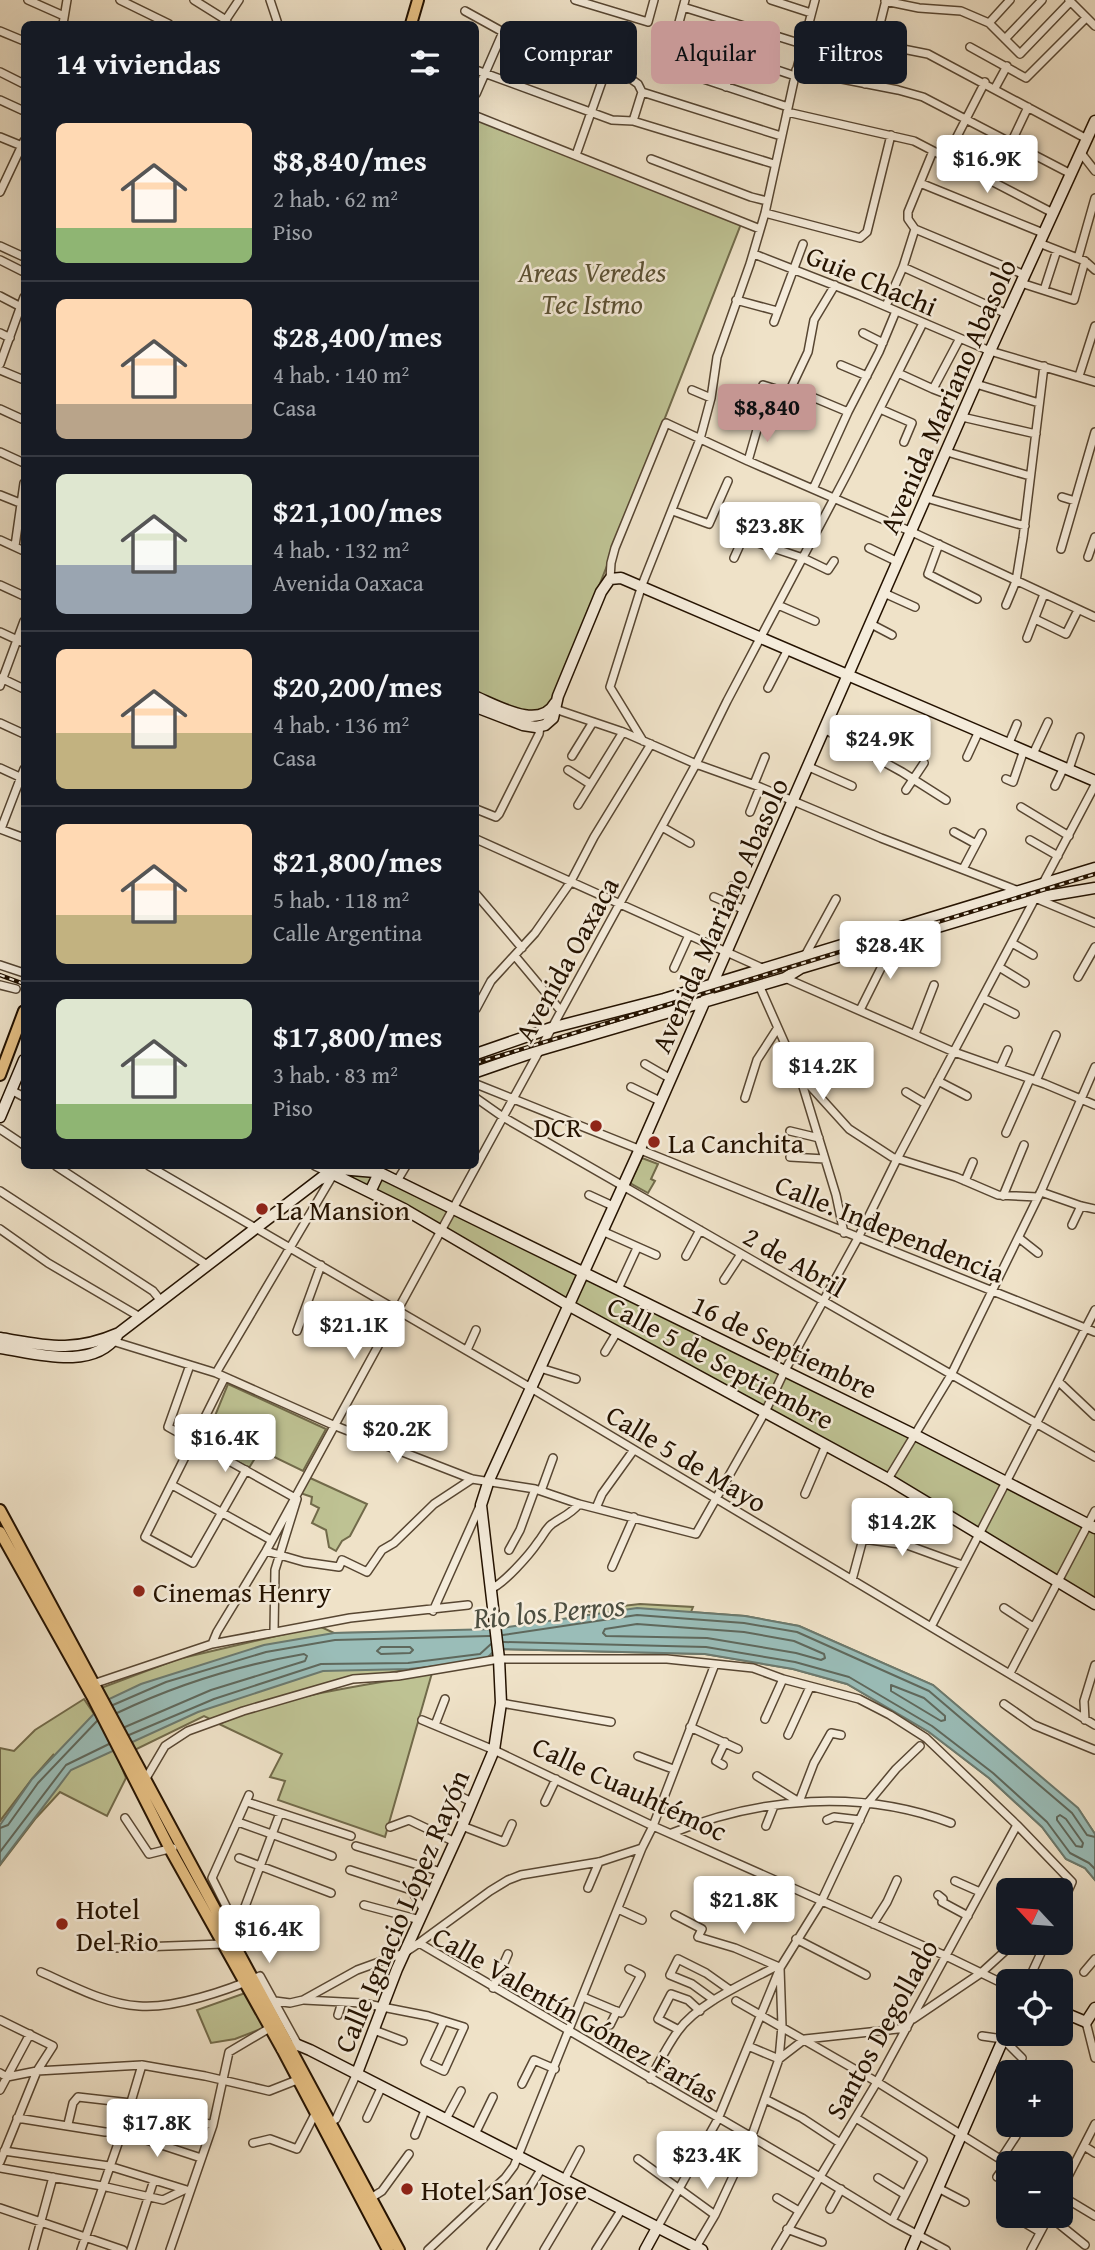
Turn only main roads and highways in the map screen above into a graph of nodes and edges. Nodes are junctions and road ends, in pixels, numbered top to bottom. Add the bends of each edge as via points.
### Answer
1 (418, 0) edge
2 (412, 21) edge
3 (21, 1019) edge
4 (0, 1075) edge
5 (0, 1510) edge
6 (0, 1532) edge
7 (95, 1691) junction
8 (127, 1756) junction
9 (175, 1848) junction
10 (290, 2047) junction
11 (326, 2124) junction
12 (388, 2250) edge
13 (399, 2250) edge

1 - 2 main road
3 - 4 main road
5 - 7 main road
6 - 7 main road
7 - 8 main road
8 - 9 main road
8 - 9 main road via 145,1780
9 - 10 main road via 273,2026
10 - 11 main road
10 - 11 main road via 298,2080 315,2114
11 - 12 main road
11 - 13 main road

